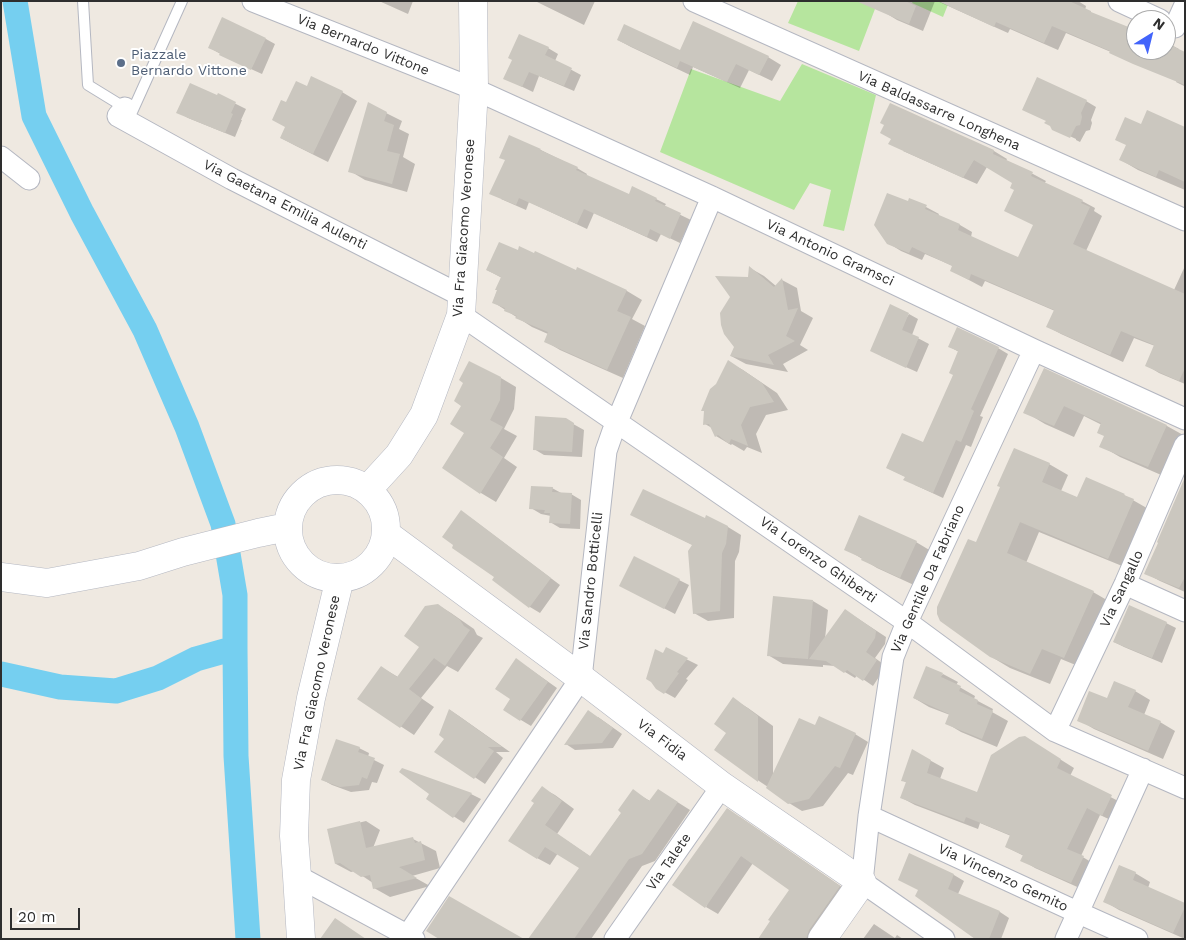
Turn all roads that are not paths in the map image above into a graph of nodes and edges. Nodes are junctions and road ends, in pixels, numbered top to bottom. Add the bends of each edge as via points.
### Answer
1 (83, 1) edge
2 (182, 1) edge
3 (253, 1) edge
4 (473, 1) edge
5 (694, 1) edge
6 (1119, 1) edge
7 (1185, 5) edge
8 (1138, 10) edge
9 (1176, 18) edge
10 (474, 89) junction
11 (125, 108) junction
12 (1, 157) edge
13 (29, 179) dead end
14 (712, 197) junction
15 (1185, 220) edge
16 (462, 305) junction
17 (1034, 350) junction
18 (1185, 419) edge
19 (618, 422) junction
20 (1185, 445) edge
21 (367, 490) junction
22 (287, 527) junction
23 (386, 534) junction
24 (1, 577) edge
25 (340, 578) junction
26 (1125, 584) junction
27 (1185, 610) edge
28 (907, 622) junction
29 (581, 678) junction
30 (1055, 731) junction
31 (1143, 769) junction
32 (722, 786) junction
33 (1185, 788) edge
34 (869, 816) junction
35 (297, 876) junction
36 (862, 882) junction
37 (1079, 913) junction
38 (411, 937) edge
39 (301, 939) edge
40 (615, 939) edge
41 (822, 939) edge
42 (944, 939) edge
43 (1066, 939) edge
44 (1137, 939) edge

1 - 11 lane via 88,85
2 - 11 lane via 132,112
3 - 10 street, Via Bernardo Vittone
4 - 10 street, Via Fra Giacomo Veronese
5 - 15 street, Via Baldassarre Longhena
6 - 8 street
7 - 9 street
10 - 14 street, Via Antonio Gramsci
10 - 16 street, Via Fra Giacomo Veronese
11 - 16 street, Via Gaetana Emilia Aulenti via 118,116
12 - 13 street
14 - 17 street, Via Antonio Gramsci
14 - 19 street, Via Sandro Botticelli
16 - 19 street, Via Lorenzo Ghiberti
16 - 21 street, Via Fra Giacomo Veronese via 424,415 399,455
17 - 18 street, Via Antonio Gramsci
17 - 28 street, Via Gentile Da Fabriano
19 - 28 street, Via Lorenzo Ghiberti
19 - 29 street, Via Sandro Botticelli via 606,451
20 - 26 street, Via Sangallo
21 - 22 street via 354,482 339,479 323,481 298,498 290,512
21 - 23 street via 385,517
22 - 24 street via 139,566 47,583
22 - 25 street via 289,542 308,569 323,576
23 - 25 street via 381,550 371,564 357,574
23 - 29 street, Via Fidia
25 - 35 street, Via Fra Giacomo Veronese via 311,698 296,780 294,836
26 - 27 street
26 - 30 street, Via Sangallo
28 - 30 street, Via Lorenzo Ghiberti
28 - 34 street, Via Gentile Da Fabriano via 893,657
29 - 32 street, Via Fidia
29 - 38 street, Via Sandro Botticelli
30 - 31 street, Via Lorenzo Ghiberti
31 - 33 street, Via Lorenzo Ghiberti
31 - 37 street
32 - 36 street, Via Fidia
32 - 40 street, Via Talete
34 - 36 street, Via Gentile Da Fabriano
34 - 37 street, Via Vincenzo Gemito
35 - 38 street
35 - 39 street, Via Fra Giacomo Veronese
36 - 41 street
36 - 42 street, Via Fidia
37 - 43 street
37 - 44 street, Via Vincenzo Gemito

